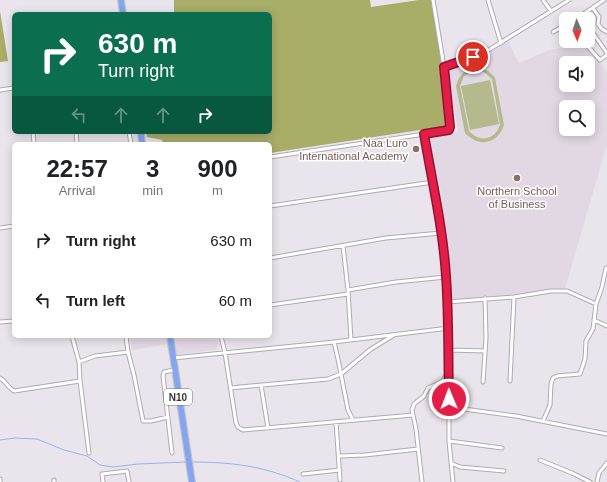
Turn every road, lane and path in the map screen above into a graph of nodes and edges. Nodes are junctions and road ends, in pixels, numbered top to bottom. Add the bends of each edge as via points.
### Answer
1 (121, 0) edge
2 (433, 0) edge
3 (488, 0) edge
4 (543, 0) edge
5 (569, 0) edge
6 (605, 0) edge
7 (607, 4) edge
8 (593, 8) junction
9 (551, 11) junction
10 (123, 12) edge
11 (588, 12) edge
12 (559, 29) edge
13 (553, 32) dead end
14 (607, 32) edge
15 (595, 36) edge
16 (501, 43) junction
17 (607, 44) edge
18 (602, 47) junction
19 (589, 48) edge
20 (607, 54) edge
21 (444, 67) junction
22 (12, 88) edge
23 (0, 90) edge
24 (424, 134) junction
25 (272, 157) edge
26 (433, 182) junction
27 (272, 206) edge
28 (12, 226) edge
29 (0, 228) edge
30 (442, 233) junction
31 (343, 246) junction
32 (272, 258) edge
33 (606, 268) dead end
34 (446, 276) junction
35 (348, 292) junction
36 (514, 297) junction
37 (485, 298) junction
38 (448, 302) junction
39 (596, 304) junction
40 (272, 305) edge
41 (594, 320) junction
42 (12, 321) edge
43 (0, 322) edge
44 (607, 326) edge
45 (449, 328) junction
46 (396, 334) junction
47 (73, 338) edge
48 (126, 338) edge
49 (170, 338) edge
50 (221, 338) edge
51 (351, 340) junction
52 (334, 342) junction
53 (449, 350) junction
54 (485, 351) junction
55 (128, 352) junction
56 (225, 353) junction
57 (173, 358) junction
58 (79, 362) junction
59 (174, 370) junction
60 (341, 374) junction
61 (448, 376) junction
62 (0, 378) edge
63 (80, 381) junction
64 (510, 381) dead end
65 (483, 382) dead end
66 (261, 385) junction
67 (230, 388) junction
68 (449, 407) junction
69 (413, 415) junction
70 (168, 418) junction
71 (353, 420) junction
72 (543, 421) junction
73 (336, 422) junction
74 (268, 428) junction
75 (607, 434) edge
76 (450, 441) junction
77 (502, 448) dead end
78 (418, 449) junction
79 (89, 453) dead end
80 (172, 453) dead end
81 (339, 456) junction
82 (540, 460) dead end
83 (451, 463) junction
84 (607, 463) edge
85 (340, 470) junction
86 (504, 471) dead end
87 (303, 474) dead end
88 (0, 479) edge
89 (340, 480) dead end
90 (0, 482) edge
91 (103, 482) edge
92 (128, 482) edge
93 (192, 482) edge
94 (422, 482) edge
95 (453, 482) edge
96 (590, 482) edge
97 (597, 482) edge

1 - 10 highway
2 - 21 street
3 - 16 street
4 - 9 street
5 - 9 street
6 - 7 street
6 - 8 street
8 - 11 street
8 - 14 street via 599,17 598,24
9 - 16 street
12 - 13 street
15 - 18 street
16 - 21 street
17 - 18 street
18 - 20 street
19 - 20 street via 600,60
21 - 24 street via 450,127 449,130
22 - 23 street
24 - 25 street
24 - 26 street
26 - 27 street
26 - 30 street
28 - 29 street
30 - 31 street via 386,238
30 - 34 street
31 - 32 street
31 - 35 street
33 - 39 street
34 - 35 street via 396,282
34 - 38 street
35 - 40 street
35 - 51 street
36 - 37 street
36 - 39 street via 567,291
36 - 64 street
37 - 38 street
37 - 54 street
38 - 45 street
39 - 41 street
41 - 44 street
41 - 72 street via 593,329 586,341 585,359 580,374 553,378 550,405
42 - 43 street
45 - 46 street
45 - 53 street
46 - 51 street
46 - 60 street via 371,349
47 - 58 street
48 - 55 street
49 - 57 highway, N10
50 - 56 street
51 - 52 street
52 - 56 street
52 - 60 street
53 - 54 street
53 - 61 street
54 - 65 street
55 - 58 street via 95,356
55 - 70 street via 143,421
56 - 57 street
56 - 67 street
57 - 59 highway, N10
58 - 63 street
59 - 70 street via 164,372 163,376
59 - 93 highway, N10
60 - 66 street via 319,381
60 - 71 street via 348,410
61 - 68 street
61 - 69 street via 444,377 442,382 428,388 424,396 414,404
62 - 63 street via 14,391
63 - 79 street
66 - 67 street
66 - 74 street
67 - 74 street via 238,427 243,430
68 - 72 street
68 - 76 street
69 - 71 street
69 - 78 street
70 - 80 street
71 - 73 street
72 - 75 street
73 - 74 street
73 - 81 street
76 - 77 street
76 - 83 street
78 - 81 street
78 - 94 street
81 - 85 street
82 - 96 street
83 - 86 street via 460,467
83 - 95 street
84 - 97 street via 599,473
85 - 87 street
85 - 89 street
88 - 90 street
91 - 92 street via 102,474 127,471

